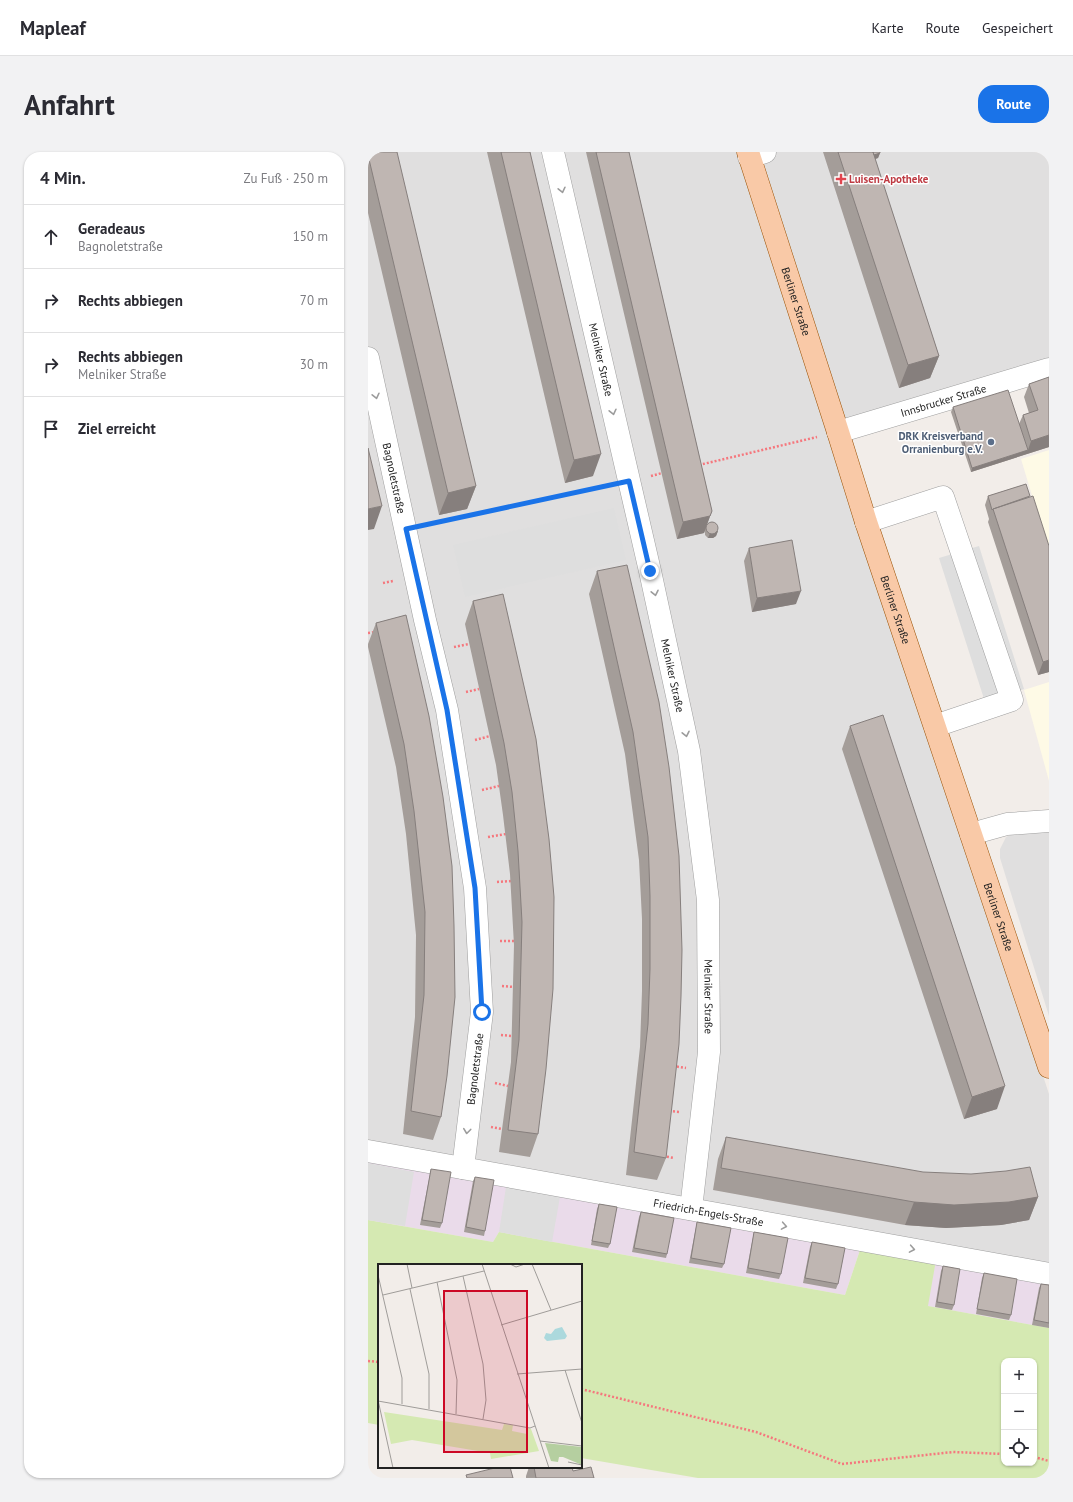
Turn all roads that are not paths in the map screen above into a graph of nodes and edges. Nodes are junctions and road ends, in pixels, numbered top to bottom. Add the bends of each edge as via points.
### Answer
1 (553, 152) edge
2 (754, 154) edge
3 (368, 358) edge
4 (1049, 369) edge
5 (838, 432) junction
6 (866, 522) junction
7 (935, 726) junction
8 (1049, 821) edge
9 (971, 834) junction
10 (1049, 1067) edge
11 (368, 1150) edge
12 (463, 1168) junction
13 (691, 1209) junction
14 (1049, 1274) edge

1 -> 13 street, Melniker Straße via 689,751 708,900 709,1052
2 - 5 main road, Berliner Straße
3 -> 12 street, Bagnoletstraße via 447,710 475,888 482,1012
4 - 5 street, Innsbrucker Straße
5 - 6 main road, Berliner Straße
6 - 7 main road, Berliner Straße
6 - 7 street via 943,497 1012,700
7 - 9 main road, Berliner Straße
8 - 9 street via 1007,824
9 - 10 main road, Berliner Straße
11 - 12 street, Friedrich-Engels-Straße
12 - 13 street, Friedrich-Engels-Straße
13 -> 14 street, Friedrich-Engels-Straße

